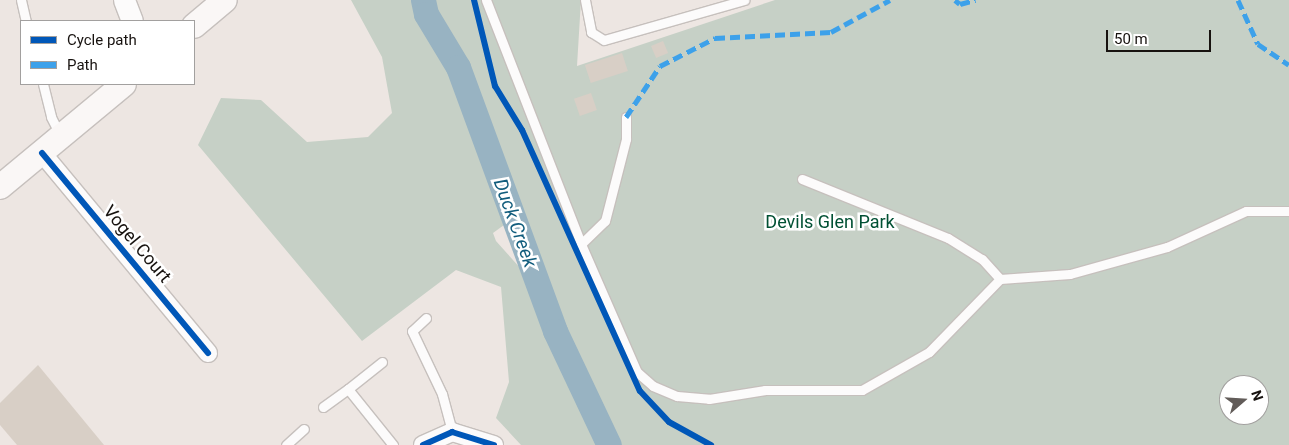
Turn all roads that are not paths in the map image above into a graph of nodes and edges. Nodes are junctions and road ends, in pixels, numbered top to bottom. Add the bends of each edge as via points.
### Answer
1 (21, 0) edge
2 (124, 0) edge
3 (225, 0) edge
4 (486, 0) edge
5 (585, 0) edge
6 (744, 0) edge
7 (26, 20) edge
8 (132, 20) edge
9 (195, 25) edge
10 (44, 85) edge
11 (123, 85) edge
12 (626, 117) dead end
13 (62, 137) junction
14 (42, 153) junction
15 (802, 179) dead end
16 (0, 187) edge
17 (1289, 211) edge
18 (581, 244) junction
19 (1000, 279) junction
20 (426, 318) dead end
21 (208, 353) dead end
22 (382, 362) dead end
23 (348, 389) junction
24 (323, 407) dead end
25 (304, 429) dead end
26 (452, 432) junction
27 (286, 445) edge
28 (393, 445) edge
29 (423, 445) edge
30 (494, 445) edge

1 - 7 lane
2 - 8 street
3 - 9 main road
4 - 18 lane
5 - 6 lane via 591,32 604,40
10 - 13 lane via 51,117
11 - 13 main road
12 - 18 lane via 626,139 605,221
13 - 14 main road
14 - 16 main road
14 - 21 street, Vogel Court
15 - 19 lane via 948,238 982,258
17 - 19 lane via 1246,211 1167,247 1078,273
18 - 19 lane via 638,372 653,386 677,396 709,399 765,390 862,390 928,352
20 - 26 lane via 412,331 442,394
22 - 23 lane
23 - 24 lane
23 - 28 lane
25 - 27 lane
26 - 29 street
26 - 30 street

